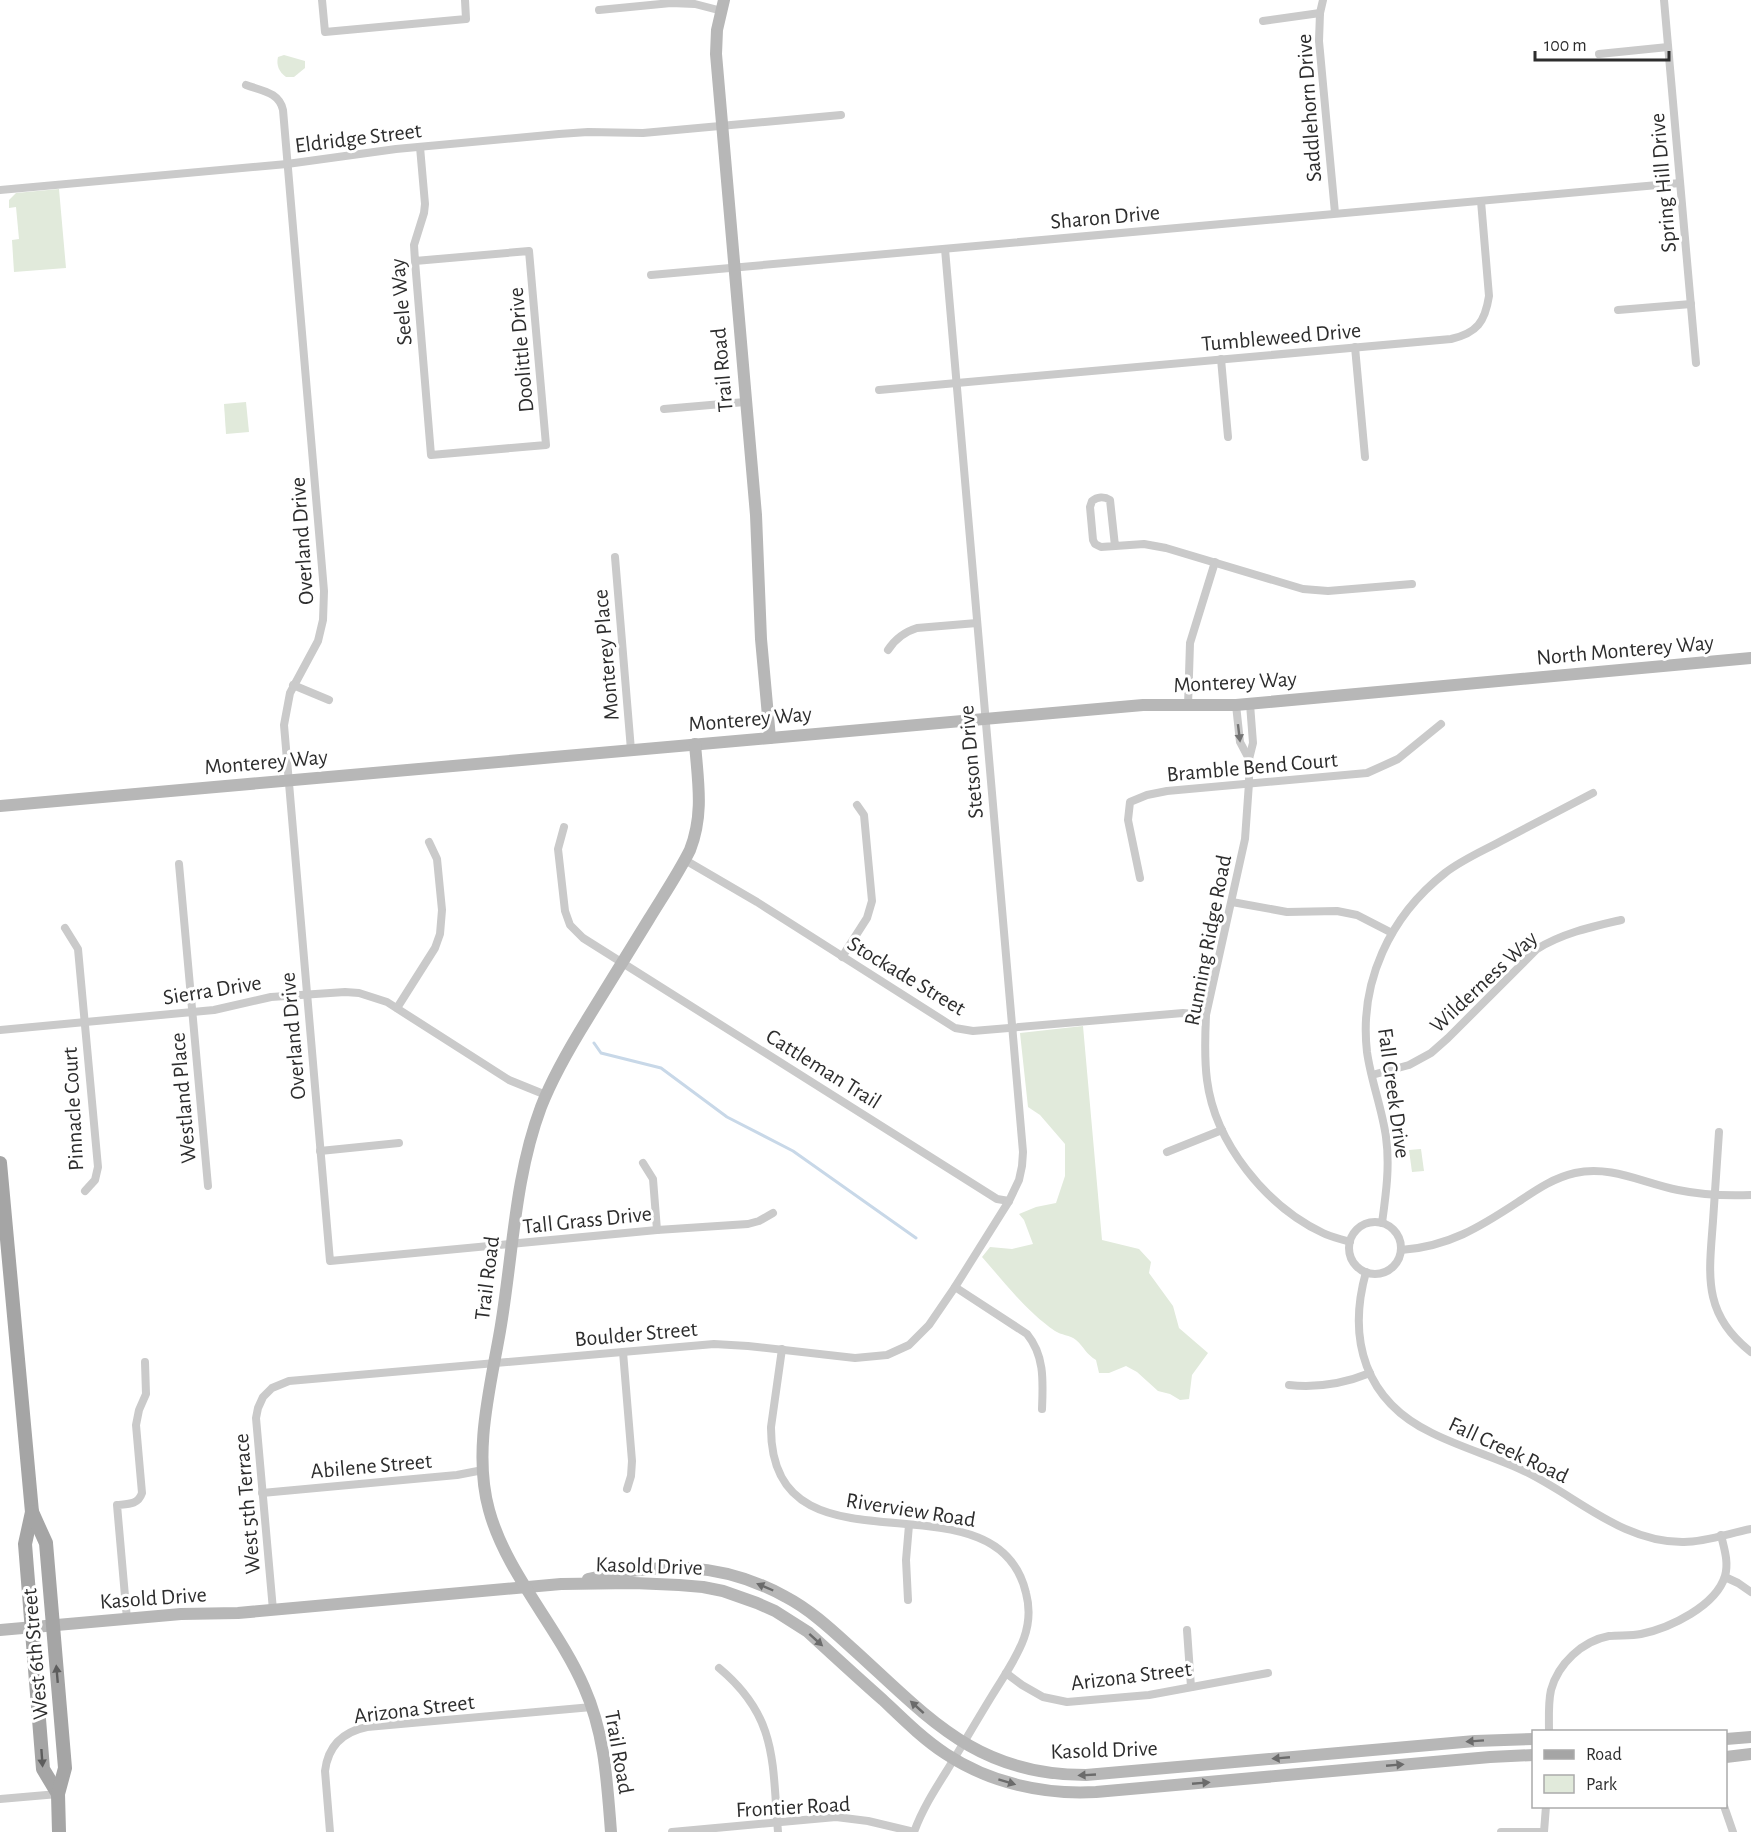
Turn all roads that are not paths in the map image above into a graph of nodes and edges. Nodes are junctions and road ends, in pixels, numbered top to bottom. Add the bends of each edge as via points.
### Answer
1 (322, 0) edge
2 (465, 0) edge
3 (1323, 0) edge
4 (1664, 0) edge
5 (723, 5) edge
6 (599, 10) dead end
7 (1320, 13) junction
8 (1263, 21) dead end
9 (1668, 47) junction
10 (1599, 54) dead end
11 (246, 85) dead end
12 (841, 115) dead end
13 (721, 126) junction
14 (420, 147) junction
15 (287, 164) junction
16 (1680, 183) junction
17 (0, 190) edge
18 (1481, 201) junction
19 (1335, 213) junction
20 (945, 249) junction
21 (415, 261) junction
22 (733, 266) junction
23 (651, 275) dead end
24 (1691, 304) junction
25 (1617, 310) dead end
26 (1355, 348) junction
27 (1221, 359) junction
28 (1696, 363) dead end
29 (957, 383) junction
30 (879, 390) dead end
31 (745, 402) junction
32 (664, 409) dead end
33 (1228, 437) dead end
34 (431, 455) joint
35 (1365, 457) dead end
36 (1114, 546) junction
37 (615, 557) dead end
38 (1215, 562) junction
39 (1412, 584) dead end
40 (976, 623) junction
41 (888, 650) dead end
42 (1751, 658) edge
43 (1503, 681) joint
44 (294, 685) junction
45 (329, 700) dead end
46 (1250, 704) junction
47 (1236, 705) junction
48 (1188, 706) junction
49 (984, 720) junction
50 (1441, 724) dead end
51 (770, 738) junction
52 (695, 744) junction
53 (631, 750) junction
54 (1249, 759) junction
55 (288, 780) junction
56 (1249, 783) junction
57 (1593, 793) dead end
58 (857, 805) dead end
59 (0, 806) edge
60 (564, 827) dead end
61 (429, 842) dead end
62 (685, 860) junction
63 (179, 864) dead end
64 (1140, 878) dead end
65 (1232, 902) junction
66 (1621, 920) dead end
67 (65, 928) dead end
68 (1392, 933) junction
69 (842, 957) junction
70 (622, 962) junction
71 (306, 996) junction
72 (398, 1008) junction
73 (192, 1013) junction
74 (1206, 1015) junction
75 (85, 1022) junction
76 (1012, 1028) junction
77 (0, 1030) edge
78 (1372, 1075) junction
79 (546, 1095) junction
80 (1222, 1130) junction
81 (1719, 1132) dead end
82 (399, 1143) dead end
83 (320, 1150) junction
84 (1167, 1152) dead end
85 (0, 1163) edge
86 (643, 1163) dead end
87 (208, 1186) dead end
88 (85, 1191) dead end
89 (1714, 1195) junction
90 (1751, 1195) edge
91 (1009, 1201) junction
92 (773, 1213) dead end
93 (1382, 1222) junction
94 (657, 1230) junction
95 (1350, 1242) junction
96 (510, 1245) junction
97 (1401, 1250) junction
98 (972, 1260) joint
99 (330, 1261) joint
100 (1366, 1272) junction
101 (955, 1287) junction
102 (782, 1349) junction
103 (623, 1352) junction
104 (1751, 1352) edge
105 (145, 1362) dead end
106 (495, 1363) junction
107 (1370, 1373) junction
108 (1289, 1384) dead end
109 (263, 1397) joint
110 (1042, 1409) dead end
111 (483, 1470) junction
112 (627, 1489) dead end
113 (262, 1493) junction
114 (32, 1512) junction
115 (909, 1525) junction
116 (1751, 1528) edge
117 (1721, 1535) junction
118 (1725, 1577) junction
119 (561, 1584) junction
120 (527, 1587) junction
121 (1751, 1592) edge
122 (908, 1600) dead end
123 (273, 1610) junction
124 (127, 1619) junction
125 (53, 1626) junction
126 (32, 1628) junction
127 (0, 1630) edge
128 (1187, 1630) dead end
129 (719, 1668) dead end
130 (1006, 1673) junction
131 (1268, 1673) dead end
132 (1191, 1687) junction
133 (592, 1707) junction
134 (1549, 1730) edge
135 (1751, 1737) edge
136 (1532, 1739) edge
137 (1727, 1739) edge
138 (963, 1743) junction
139 (1751, 1754) edge
140 (1532, 1755) edge
141 (1727, 1756) edge
142 (954, 1759) junction
143 (58, 1794) junction
144 (0, 1799) edge
145 (1546, 1808) edge
146 (1724, 1808) edge
147 (778, 1827) edge
148 (1729, 1831) edge
149 (59, 1832) edge
150 (330, 1832) edge
151 (611, 1832) edge
152 (672, 1832) edge
153 (914, 1832) edge
154 (1501, 1832) edge
155 (1544, 1832) edge

1 - 2 street via 325,32 466,19
3 - 7 street, Saddlehorn Drive
4 - 9 street, Spring Hill Drive
5 - 6 street via 678,3
5 - 13 street, Trail Road via 716,54
7 - 8 street
7 - 19 street, Saddlehorn Drive via 1319,41
9 - 10 street
9 - 16 street, Spring Hill Drive
11 - 15 street, Overland Drive via 274,94 281,103
12 - 13 street, Eldridge Street
13 - 14 street, Eldridge Street via 634,133 588,132
13 - 22 street, Trail Road
14 - 15 street, Eldridge Street
14 - 21 street, Seele Way via 425,204 414,245
15 - 17 street, Eldridge Street
15 - 44 street, Overland Drive via 324,600 318,641
16 - 18 street, Sharon Drive
16 - 24 street, Spring Hill Drive
18 - 19 street, Sharon Drive
18 - 26 street, Tumbleweed Drive via 1489,296 1476,328 1451,339
19 - 20 street, Sharon Drive
20 - 22 street, Sharon Drive
20 - 29 street, Stetson Drive
21 - 34 street, Seele Way
21 - 34 street, Doolittle Drive via 529,251 546,445
22 - 23 street, Sharon Drive
22 - 31 street, Trail Road
24 - 25 street
24 - 28 street, Spring Hill Drive
26 - 27 street, Tumbleweed Drive
26 - 35 street
27 - 29 street, Tumbleweed Drive
27 - 33 street
29 - 30 street, Tumbleweed Drive
29 - 40 street, Stetson Drive
31 - 32 street
31 - 51 street, Trail Road
36 - 36 street via 1101,547 1093,540 1090,507 1096,498 1110,500
36 - 38 street via 1144,544
37 - 53 street, Monterey Place
38 - 39 street via 1303,589 1328,591
38 - 48 street via 1190,643
40 - 41 street via 917,628 893,642
40 - 49 street, Stetson Drive
42 - 43 street, North Monterey Way
43 - 46 street, Monterey Way
44 - 45 street
44 - 55 street, Overland Drive via 284,725
46 - 47 street, Monterey Way
46 - 54 street, Running Ridge Road via 1253,743
47 - 48 street, Monterey Way
47 -> 54 street, Running Ridge Road via 1240,742
48 - 49 street, Monterey Way via 1143,705
49 - 51 street, Monterey Way
49 - 76 street, Stetson Drive
50 - 56 street, Bramble Bend Court via 1398,759 1367,773
51 - 52 street, Monterey Way
52 - 53 street, Monterey Way
52 - 62 street, Trail Road via 699,814
53 - 55 street, Monterey Way
54 - 56 street, Running Ridge Road
55 - 59 street, Monterey Way
55 - 71 street, Overland Drive
56 - 64 street, Bramble Bend Court via 1167,791 1130,802 1128,820
56 - 65 street, Running Ridge Road via 1245,839
57 - 68 street, Fall Creek Drive via 1446,872 1416,899
58 - 69 street via 864,815 872,901 867,918
60 - 70 street, Cattleman Trail via 558,849 566,916 583,939
61 - 72 street via 437,859 440,934
62 - 69 street, Stockade Street
62 - 70 street, Trail Road
63 - 73 street, Westland Place
65 - 68 street via 1287,912 1338,910 1358,915
65 - 74 street, Running Ridge Road
66 - 78 street, Wilderness Way via 1576,931 1537,949 1431,1053 1409,1065
67 - 75 street, Pinnacle Court via 78,949
68 - 78 street, Fall Creek Drive via 1383,948 1367,1008
69 - 76 street, Stockade Street via 955,1028
70 - 79 street, Trail Road via 559,1066
70 - 91 street, Cattleman Trail via 997,1199
71 - 72 street, Sierra Drive via 359,993
71 - 73 street, Sierra Drive via 271,998
71 - 83 street, Overland Drive
72 - 79 street, Sierra Drive via 509,1080
73 - 75 street, Sierra Drive
73 - 87 street, Westland Place
74 - 76 street, Stockade Street via 1183,1013
74 - 80 street, Running Ridge Road via 1207,1082
75 - 77 street, Sierra Drive
75 - 88 street, Pinnacle Court via 98,1167 95,1180
76 - 91 street, Stetson Drive via 1023,1152 1019,1180
78 - 93 street, Fall Creek Drive via 1388,1157
79 - 96 street, Trail Road via 528,1152
80 - 84 street
80 - 95 street, Running Ridge Road via 1239,1161 1271,1198 1306,1224
81 - 89 street
82 - 83 street
83 - 99 street, Overland Drive
85 - 114 main road, West 6th Street
86 - 94 street via 653,1179
89 - 90 street
89 - 97 street via 1678,1190 1618,1173 1576,1173 1548,1183 1469,1233 1436,1245
89 - 104 street via 1709,1269 1712,1293 1723,1322
91 - 98 street, Stetson Drive
92 - 94 street, Tall Grass Drive via 748,1224
93 - 95 street via 1358,1228
93 - 97 street via 1396,1233
94 - 96 street, Tall Grass Drive
95 - 100 street via 1354,1263
96 - 99 street, Tall Grass Drive
96 - 106 street, Trail Road
97 - 100 street via 1389,1270
98 - 101 street, Boulder Street
100 - 107 street, Fall Creek Road via 1358,1320 1361,1350
101 - 102 street, Boulder Street via 920,1336 896,1352 855,1358
101 - 110 street via 1030,1338 1041,1364
102 - 103 street, Boulder Street via 714,1344
102 - 115 street, Riverview Road via 771,1440 778,1470 788,1488 832,1515
103 - 106 street, Boulder Street
103 - 112 street via 632,1461
105 - 124 street via 146,1394 136,1425 142,1493 134,1503 117,1505
106 - 109 street, Boulder Street via 289,1381
106 - 111 street, Trail Road
107 - 108 street via 1323,1386
107 - 117 street, Fall Creek Road via 1387,1400 1417,1425 1541,1480 1621,1528 1671,1542
109 - 113 street, West 5th Terrace via 256,1418
111 - 113 street, Abilene Street
111 - 120 street, Trail Road via 495,1530
113 - 123 street, West 5th Terrace
114 - 125 main road, West 6th Street via 46,1543
114 - 126 main road, West 6th Street via 25,1544
115 - 122 street
115 - 130 street, Riverview Road via 981,1538 999,1549 1015,1567 1027,1596 1028,1622 1020,1650
116 - 117 street, Fall Creek Road
117 - 118 street
118 - 121 street
118 - 134 street via 1703,1605 1673,1624 1639,1634 1608,1636 1573,1654 1551,1690
119 - 120 street, Kasold Drive
138 -> 119 street, Kasold Drive via 944,1731 829,1627 771,1589 724,1573 660,1567
119 -> 142 street, Kasold Drive via 703,1587 757,1603 808,1632 918,1732
120 - 123 street, Kasold Drive
120 - 133 street, Trail Road via 576,1671
123 - 124 street, Kasold Drive
124 - 125 street, Kasold Drive
125 - 126 street, Kasold Drive
143 -> 125 main road, West 6th Street via 65,1768
126 - 127 street, Kasold Drive
126 -> 143 main road, West 6th Street via 43,1769
128 - 132 street
129 - 147 street via 749,1698 764,1725 771,1753
130 - 132 street, Arizona Street via 1043,1698 1067,1702
130 - 138 street, Riverview Road
131 - 132 street, Arizona Street
133 - 150 street, Arizona Street via 367,1727 346,1734 332,1748 324,1771
133 - 151 street, Trail Road via 601,1734
135 - 137 street
136 -> 138 street, Kasold Drive via 1086,1775 1022,1768 993,1759
138 - 142 street, Riverview Road
139 - 141 street
142 -> 140 street, Kasold Drive via 984,1774 1033,1789 1076,1793
142 - 153 street, Riverview Road
143 - 144 street
143 - 149 main road, West 6th Street
145 - 155 street
146 - 148 street
147 - 152 street, Frontier Road
147 - 153 street, Frontier Road via 836,1817
154 - 155 street

